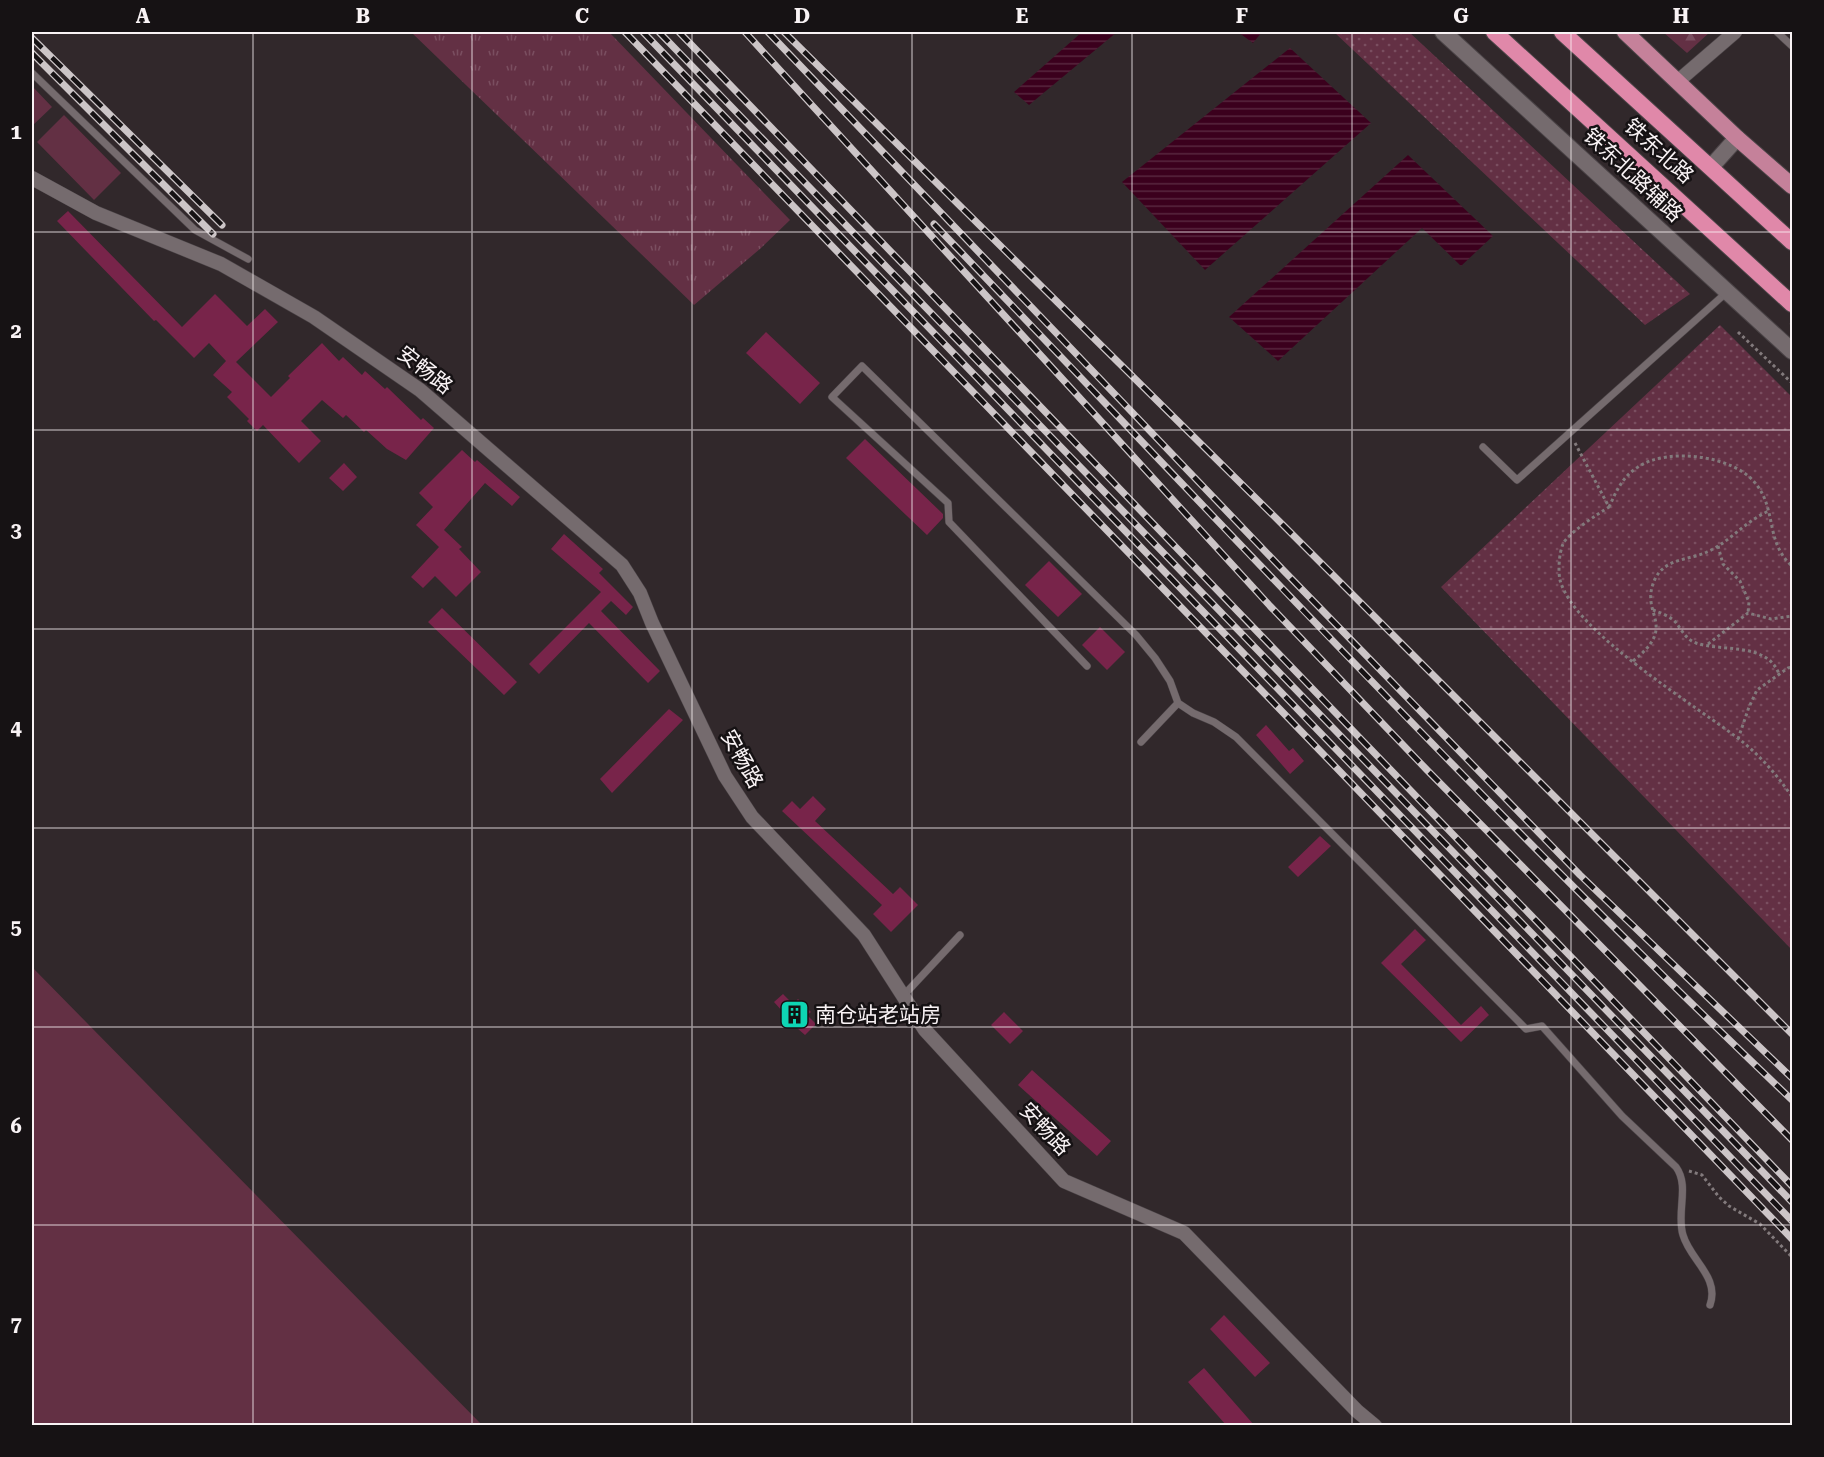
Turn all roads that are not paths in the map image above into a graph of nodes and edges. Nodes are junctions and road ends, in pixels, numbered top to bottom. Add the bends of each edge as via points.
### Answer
1 (1443, 32) edge
2 (1494, 32) edge
3 (1562, 32) edge
4 (1625, 32) edge
5 (1735, 32) edge
6 (1777, 32) edge
7 (1792, 46) edge
8 (32, 72) edge
9 (1677, 82) junction
10 (1737, 138) junction
11 (1711, 167) junction
12 (32, 178) edge
13 (1792, 186) edge
14 (1792, 242) edge
15 (248, 259) dead end
16 (1727, 292) junction
17 (1792, 304) edge
18 (1792, 351) edge
19 (1483, 447) dead end
20 (1086, 666) dead end
21 (1178, 703) junction
22 (1141, 742) dead end
23 (960, 935) dead end
24 (903, 996) junction
25 (1710, 1305) dead end
26 (1375, 1425) edge

1 - 16 street, 铁东北路辅路
2 - 17 highway, 铁东北路
3 - 11 highway, 铁东北路
4 - 9 main road
5 - 9 street
6 - 7 lane
8 - 15 lane via 195,230
9 - 10 main road
10 - 11 street
10 - 13 main road
11 - 14 highway, 铁东北路
12 - 24 street, 安畅路 via 96,213 221,264 323,323 420,390 622,566 640,593 739,798 864,935
16 - 18 street, 铁东北路辅路
16 - 19 lane via 1517,480
20 - 21 lane via 949,522 948,503 832,397 862,366 1136,635 1170,681
21 - 22 lane
21 - 25 lane via 1236,737 1526,1029 1542,1026 1622,1116 1676,1167 1683,1185 1682,1231 1708,1277 1713,1292
23 - 24 lane
24 - 26 street, 安畅路 via 925,1030 1064,1180 1184,1233

